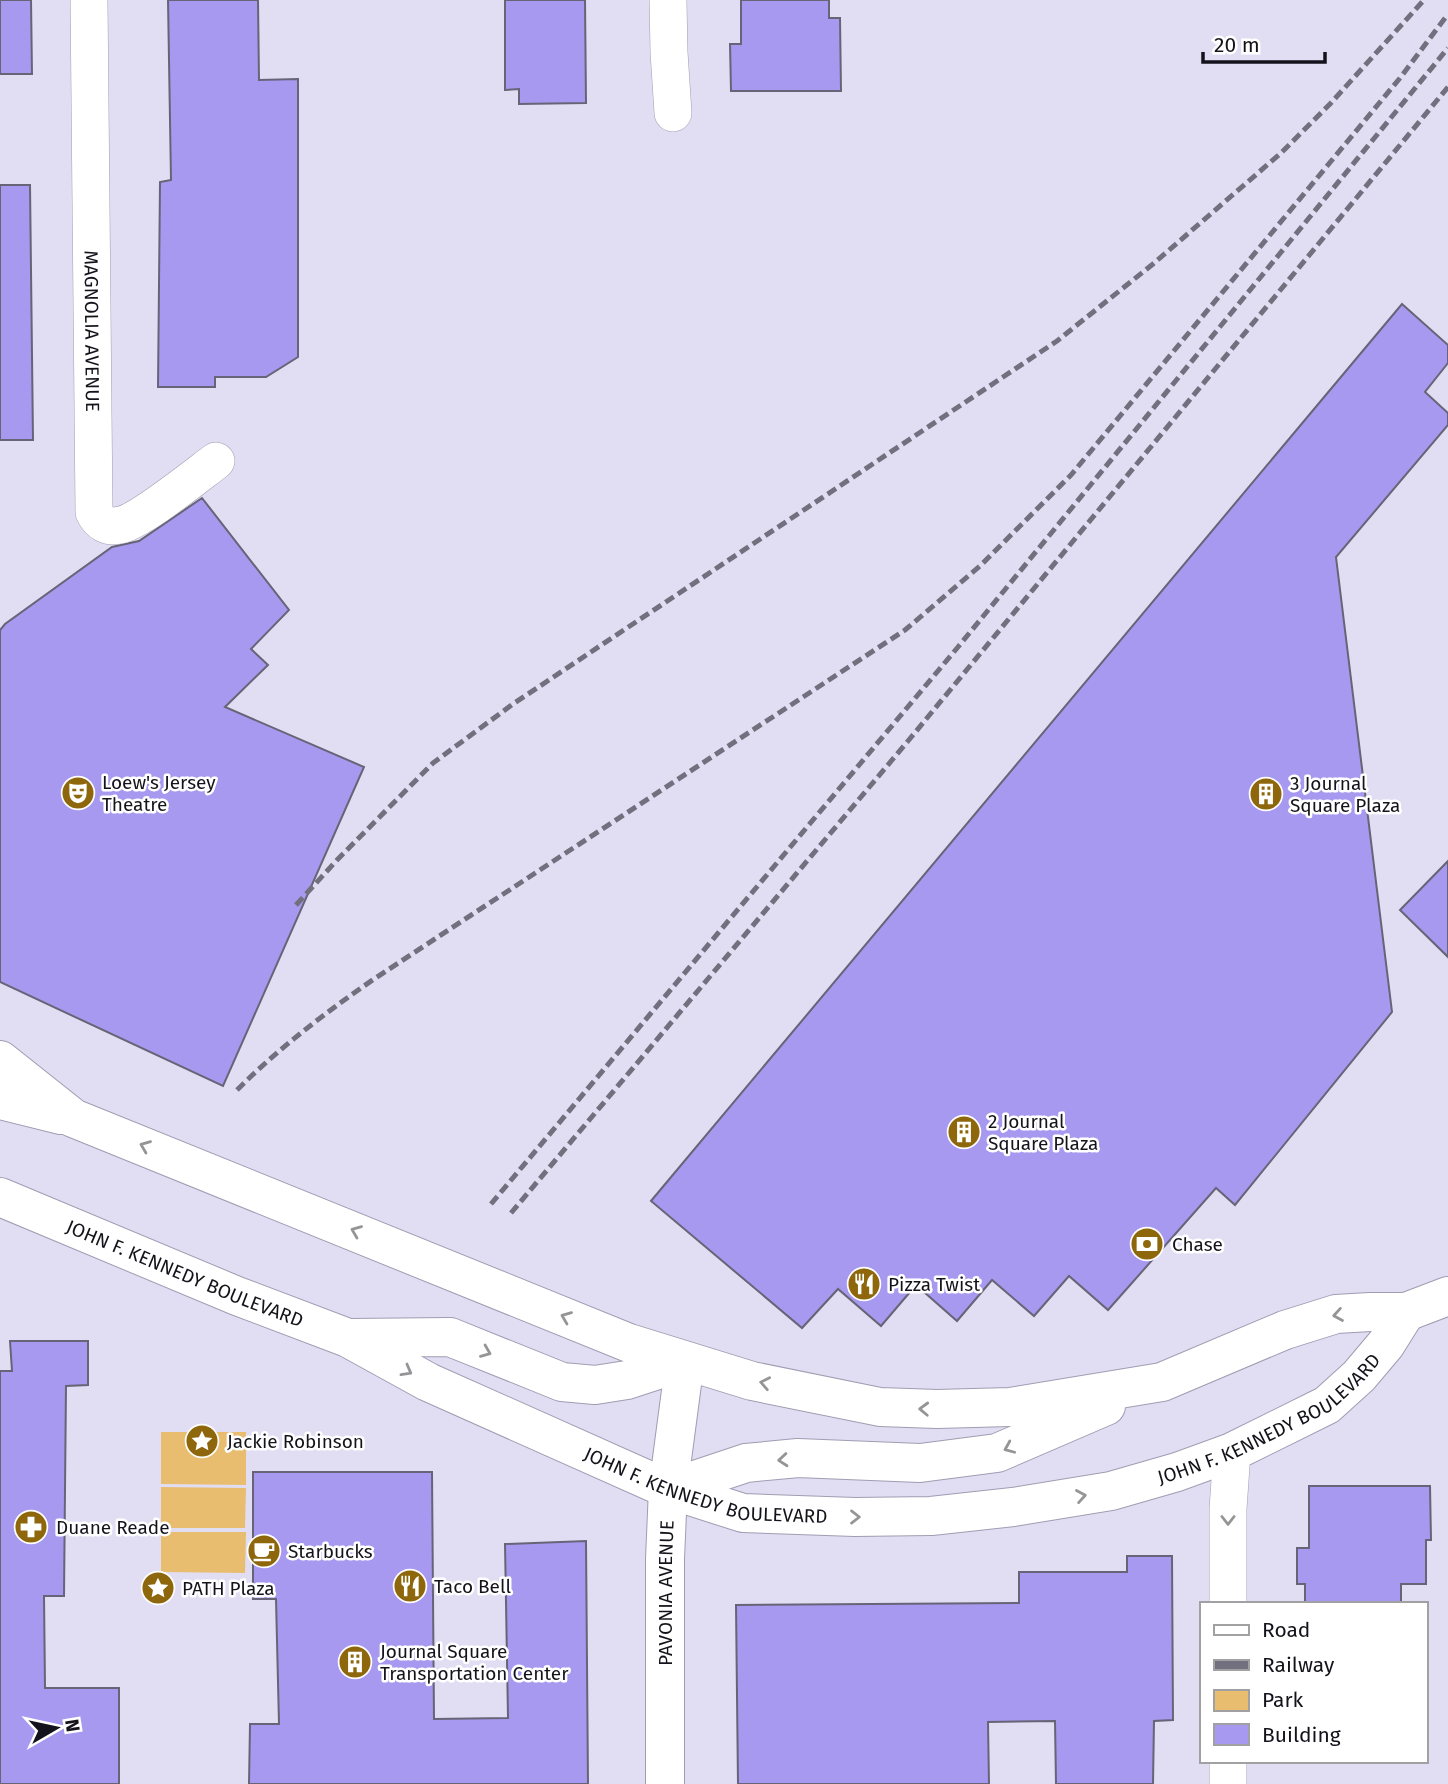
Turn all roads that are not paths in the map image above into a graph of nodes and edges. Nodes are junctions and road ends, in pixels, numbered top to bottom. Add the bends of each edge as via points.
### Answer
1 (89, 0) edge
2 (668, 0) edge
3 (674, 113) dead end
4 (216, 461) dead end
5 (0, 1060) edge
6 (0, 1100) edge
7 (73, 1118) junction
8 (0, 1197) edge
9 (1448, 1296) edge
10 (1406, 1312) junction
11 (348, 1338) junction
12 (685, 1361) junction
13 (1162, 1382) junction
14 (1231, 1452) junction
15 (668, 1489) junction
16 (1228, 1602) edge
17 (1228, 1763) edge
18 (665, 1784) edge
19 (1228, 1784) edge

1 - 4 street, MAGNOLIA AVENUE via 94,512 103,524 121,526
2 - 3 street
5 - 7 main road
6 - 7 main road
12 -> 7 main road via 629,1343
8 - 11 main road, JOHN F. KENNEDY BOULEVARD
9 - 10 main road
10 -> 13 main road via 1335,1314
10 - 14 main road, JOHN F. KENNEDY BOULEVARD via 1359,1376 1327,1405
11 -> 12 main road via 450,1337 562,1382 595,1385
11 -> 15 main road, JOHN F. KENNEDY BOULEVARD via 428,1381
13 -> 12 main road via 1010,1407 891,1408 752,1381
12 - 15 main road, PAVONIA AVENUE
13 -> 15 main road via 997,1453 920,1463 798,1458 746,1463
15 -> 14 main road, JOHN F. KENNEDY BOULEVARD via 743,1513 931,1516 1111,1491
14 -> 16 street
15 - 18 main road, PAVONIA AVENUE
17 - 19 street

